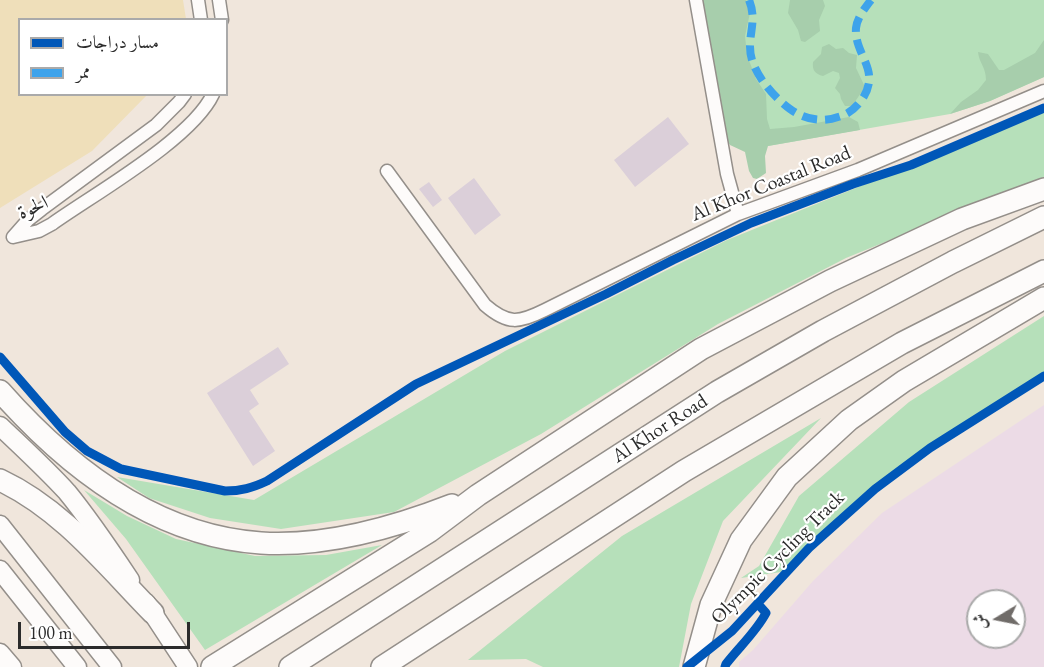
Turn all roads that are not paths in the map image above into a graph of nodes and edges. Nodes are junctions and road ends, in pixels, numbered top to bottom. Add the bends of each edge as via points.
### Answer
1 (198, 0) edge
2 (219, 0) edge
3 (696, 0) edge
4 (201, 18) edge
5 (222, 18) edge
6 (1044, 91) edge
7 (183, 96) edge
8 (212, 96) edge
9 (387, 171) dead end
10 (1044, 189) edge
11 (42, 209) junction
12 (738, 214) junction
13 (1044, 217) edge
14 (52, 224) junction
15 (1044, 271) edge
16 (1044, 298) edge
17 (0, 391) edge
18 (0, 426) edge
19 (0, 480) edge
20 (478, 495) junction
21 (0, 525) edge
22 (0, 570) edge
23 (153, 613) junction
24 (0, 653) edge
25 (12, 667) edge
26 (77, 667) edge
27 (112, 667) edge
28 (188, 667) edge
29 (212, 667) edge
30 (290, 667) edge
31 (382, 667) edge
32 (694, 667) edge

1 - 4 street
2 - 5 street
3 - 12 street via 727,174
6 - 12 street, Al Khor Coastal Road via 858,170
7 - 11 street, الحوة via 156,125
8 - 14 street, الحوة via 193,122 143,162
9 - 12 street, Al Khor Coastal Road via 485,305 507,320 530,317
10 - 20 highway via 962,219 830,280 701,349
11 - 14 street
11 - 14 street, الحوة via 13,237
13 - 30 highway, Al Khor Road via 943,267 717,392
15 - 31 highway via 902,343 684,471
16 - 32 highway via 904,381 849,420 787,477 741,540 711,605
17 - 20 highway via 60,452 102,485 147,513 203,533 261,543 321,541 409,522
18 - 23 main road via 92,523
19 - 23 highway via 42,505 73,530
20 - 29 highway via 430,531
21 - 27 main road
22 - 26 main road
23 - 28 main road
24 - 25 main road

